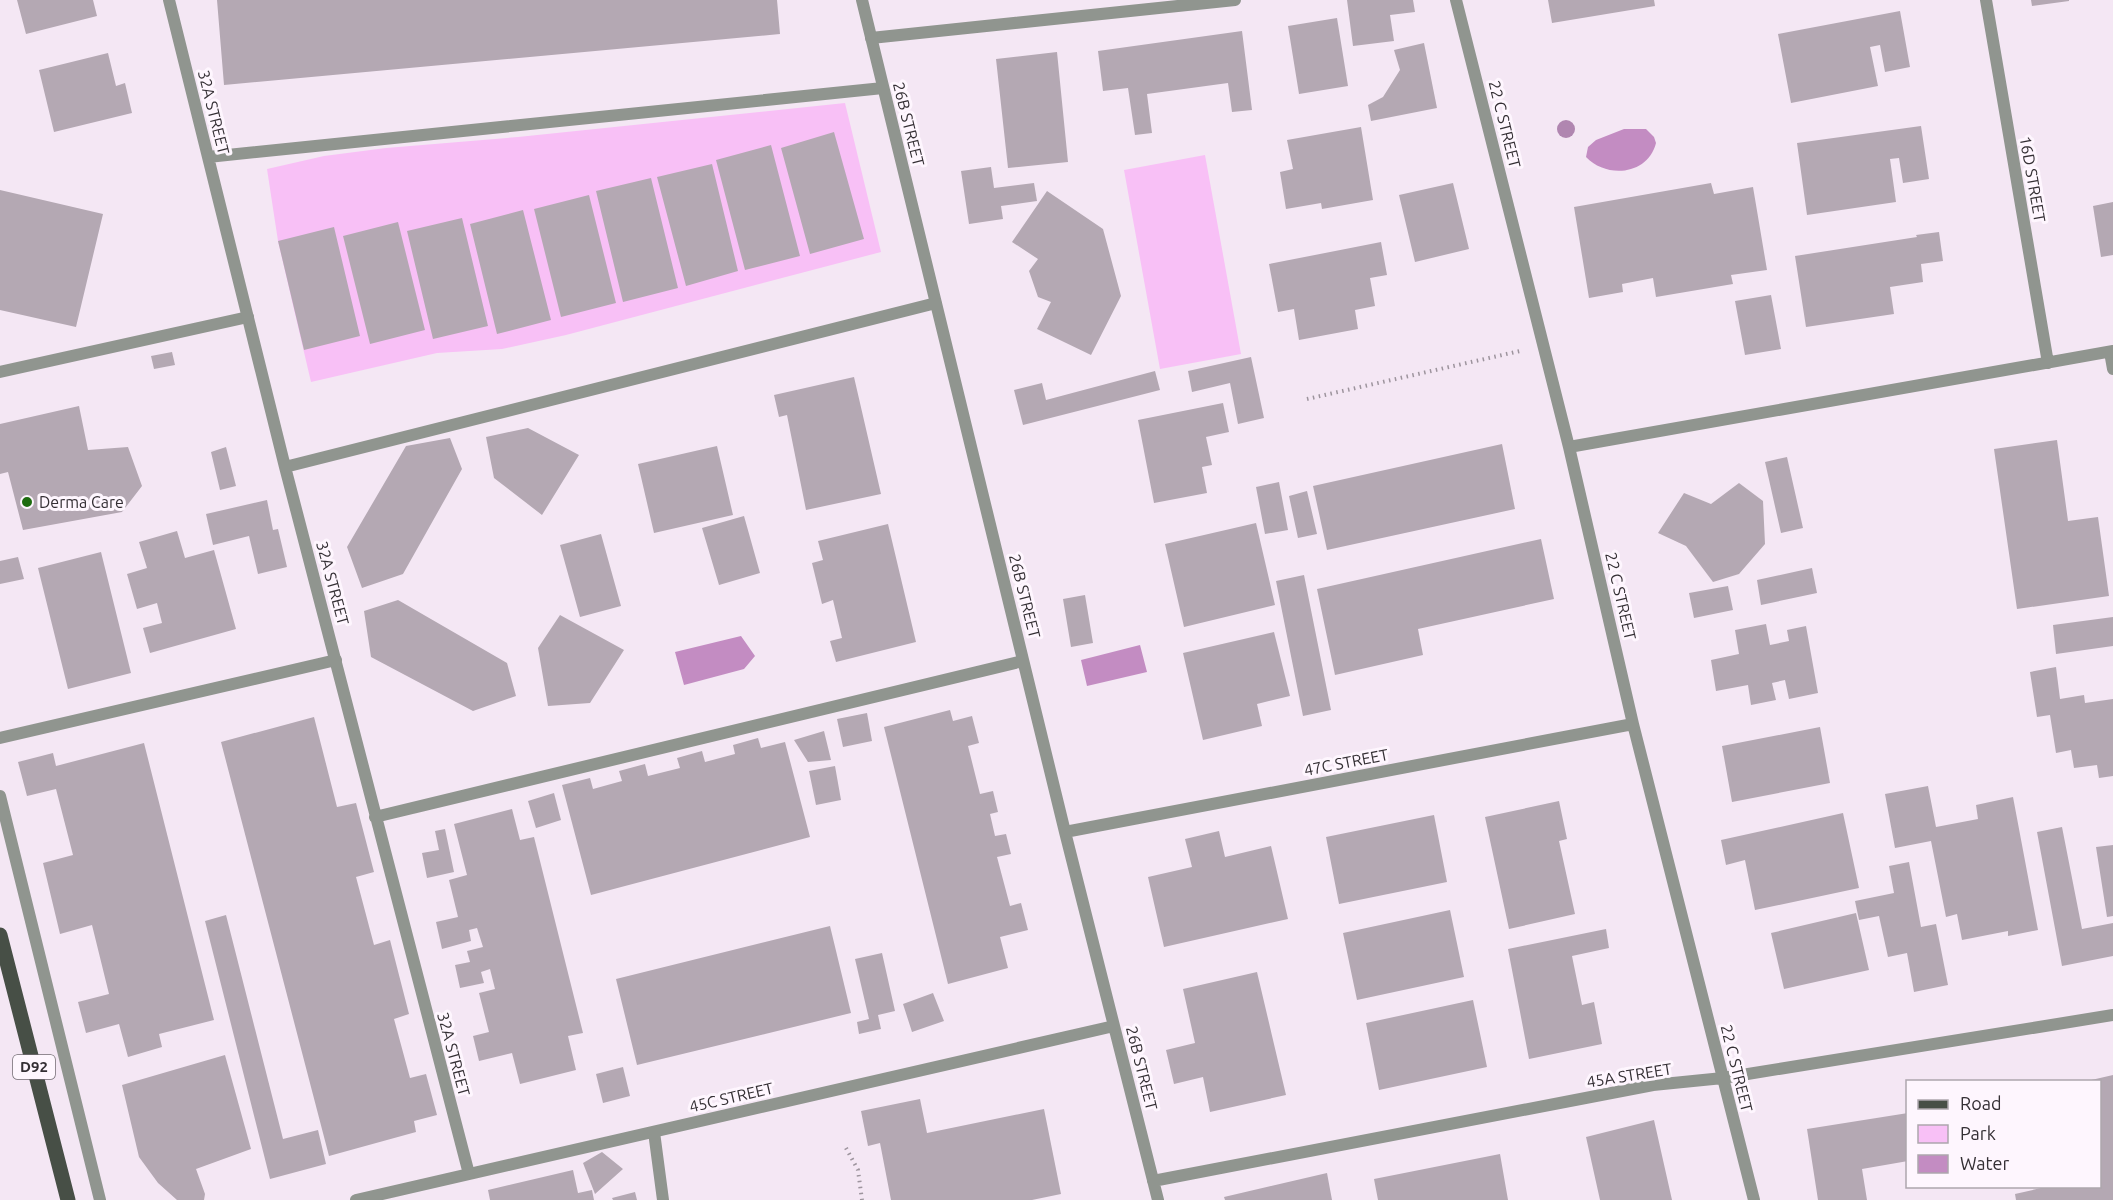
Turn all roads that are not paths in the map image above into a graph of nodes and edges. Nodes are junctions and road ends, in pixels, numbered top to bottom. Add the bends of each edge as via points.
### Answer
1 (169, 0) edge
2 (862, 0) edge
3 (1235, 0) edge
4 (1456, 0) edge
5 (1986, 0) edge
6 (871, 38) junction
7 (883, 88) junction
8 (208, 157) junction
9 (936, 303) junction
10 (248, 317) junction
11 (2111, 352) edge
12 (2048, 363) junction
13 (2113, 369) edge
14 (0, 372) edge
15 (1569, 447) junction
16 (285, 467) junction
17 (336, 660) junction
18 (1023, 661) junction
19 (1633, 724) junction
20 (0, 738) edge
21 (0, 796) edge
22 (375, 817) junction
23 (1065, 832) junction
24 (0, 934) edge
25 (2113, 1015) edge
26 (1114, 1026) junction
27 (1723, 1078) junction
28 (654, 1131) junction
29 (469, 1174) junction
30 (1153, 1181) junction
31 (68, 1200) edge
32 (100, 1200) edge
33 (356, 1200) edge
34 (663, 1200) edge
35 (1158, 1200) edge
36 (1754, 1200) edge

1 - 8 street, 32A STREET
2 - 6 street, 26B STREET
3 - 6 street
4 - 15 street, 22 C STREET
5 - 12 street, 16D STREET
6 - 7 street, 26B STREET
7 - 8 street
7 - 9 street, 26B STREET
8 - 10 street, 32A STREET
9 - 16 street
9 - 18 street, 26B STREET
10 - 14 street
10 - 16 street, 32A STREET
11 - 12 street
11 - 13 street
12 - 15 street
15 - 19 street, 22 C STREET
16 - 17 street, 32A STREET
17 - 20 street
17 - 22 street, 32A STREET
18 - 22 street
18 - 23 street, 26B STREET
19 - 23 street, 47C STREET
19 - 27 street, 22 C STREET
21 - 32 street
22 - 29 street, 32A STREET
23 - 26 street, 26B STREET
24 - 31 main road, D92
25 - 27 street, 45A STREET
26 - 28 street, 45C STREET
26 - 30 street, 26B STREET
27 - 30 street, 45A STREET via 1653,1086
27 - 36 street, 22 C STREET
28 - 29 street, 45C STREET
28 - 34 street
29 - 33 street, 45C STREET
30 - 35 street, 26B STREET

